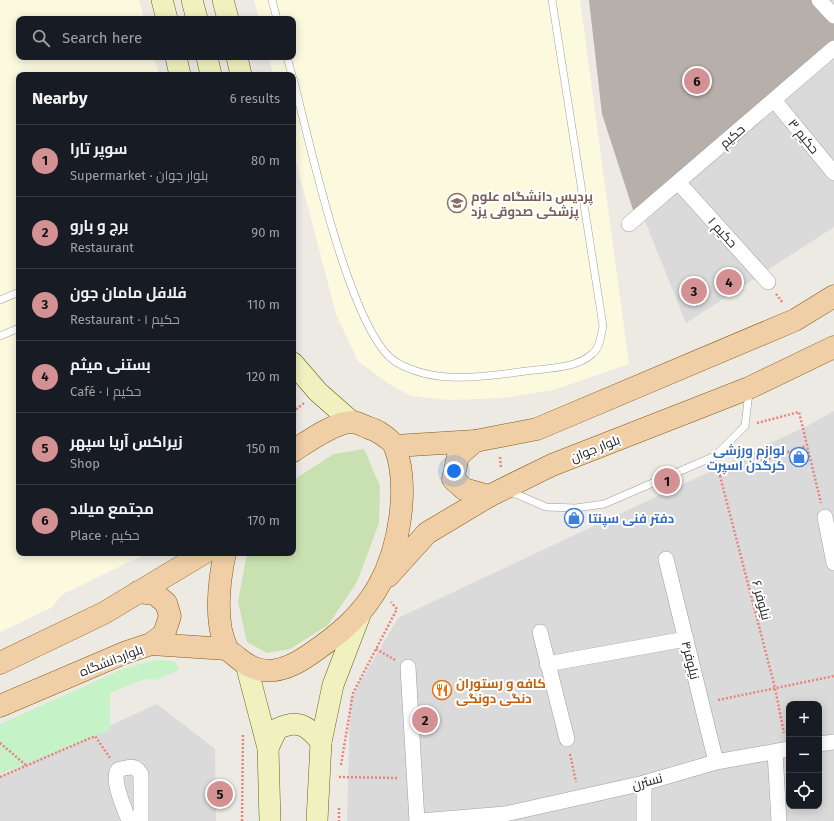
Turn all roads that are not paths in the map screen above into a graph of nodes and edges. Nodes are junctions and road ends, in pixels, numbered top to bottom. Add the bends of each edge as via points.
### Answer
1 (162, 0) edge
2 (192, 0) edge
3 (223, 0) edge
4 (272, 0) edge
5 (552, 0) edge
6 (820, 0) edge
7 (166, 16) edge
8 (196, 16) edge
9 (227, 16) edge
10 (277, 16) edge
11 (834, 16) edge
12 (834, 48) edge
13 (177, 60) edge
14 (208, 60) edge
15 (238, 60) edge
16 (288, 60) edge
17 (179, 72) edge
18 (210, 72) edge
19 (240, 72) edge
20 (291, 72) edge
21 (296, 89) edge
22 (774, 100) junction
23 (834, 173) edge
24 (678, 182) junction
25 (629, 224) dead end
26 (768, 282) road end
27 (16, 293) edge
28 (834, 296) edge
29 (0, 300) edge
30 (16, 329) edge
31 (0, 336) edge
32 (834, 347) edge
33 (296, 366) edge
34 (749, 388) junction
35 (352, 422) junction
36 (475, 441) junction
37 (395, 446) junction
38 (296, 449) edge
39 (496, 492) junction
40 (825, 517) road end
41 (199, 556) edge
42 (224, 556) edge
43 (666, 559) dead end
44 (834, 563) edge
45 (379, 586) junction
46 (138, 592) junction
47 (361, 612) junction
48 (540, 632) dead end
49 (686, 639) junction
50 (151, 644) junction
51 (227, 649) junction
52 (0, 663) edge
53 (246, 664) junction
54 (548, 664) junction
55 (408, 667) road end
56 (0, 706) edge
57 (567, 739) road end
58 (321, 742) junction
59 (834, 742) edge
60 (822, 744) edge
61 (268, 748) junction
62 (784, 750) edge
63 (716, 762) junction
64 (644, 783) junction
65 (505, 818) edge
66 (129, 821) edge
67 (141, 821) edge
68 (270, 821) edge
69 (317, 821) edge
70 (417, 821) edge
71 (420, 821) edge
72 (644, 821) edge
73 (779, 821) edge

1 - 7 main road
2 - 8 main road
3 - 9 main road
4 - 10 lane
5 - 21 lane via 603,326 593,354 577,363 504,374 452,377 423,374 395,362 379,346 360,310 334,235
6 - 11 street
12 - 22 street, حکیم
13 - 17 main road
14 - 18 main road
15 - 19 main road
16 - 20 lane
22 - 23 street, حکیم ۳
22 - 24 street, حکیم
24 - 25 street, حکیم
24 - 26 street, حکیم ۱
27 - 29 lane
28 - 36 main road via 795,320 537,429
30 - 31 lane
32 - 34 main road, بلوار جوان
33 - 35 main road via 318,392
34 - 39 main road, بلوار جوان via 552,465
34 - 39 lane via 745,426 715,456 604,504 576,508 546,507
35 - 37 main road via 375,430
35 - 38 main road via 324,431
36 - 37 main road
36 - 39 main road via 458,456 452,479 464,489
37 - 45 main road via 401,475 400,521 392,557
39 - 45 main road, بلوار جوان via 427,533
40 - 44 street
41 - 46 main road
42 - 51 main road via 221,573 220,620
43 - 49 street, نیلوفر۴
45 - 47 main road
46 - 50 main road via 155,594 166,603 170,616 164,634
46 - 52 main road via 104,613
47 - 53 main road via 336,637 297,663 269,672
47 - 58 main road via 333,685
48 - 54 street
49 - 54 street
49 - 63 street, نیلوفر۴
50 - 51 main road, بلواردانشگاه
50 - 56 main road, بلواردانشگاه
51 - 53 main road
53 - 61 main road
54 - 57 street
55 - 70 street
58 - 61 main road via 311,729 294,724 277,729
58 - 69 main road
59 - 60 street
61 - 68 main road
62 - 63 street, نسترن
62 - 73 street
63 - 64 street, نسترن
64 - 65 street, نسترن via 579,797
64 - 72 street
65 - 71 street, نسترن
66 - 67 street via 116,774 118,770 131,766 137,768 141,774

